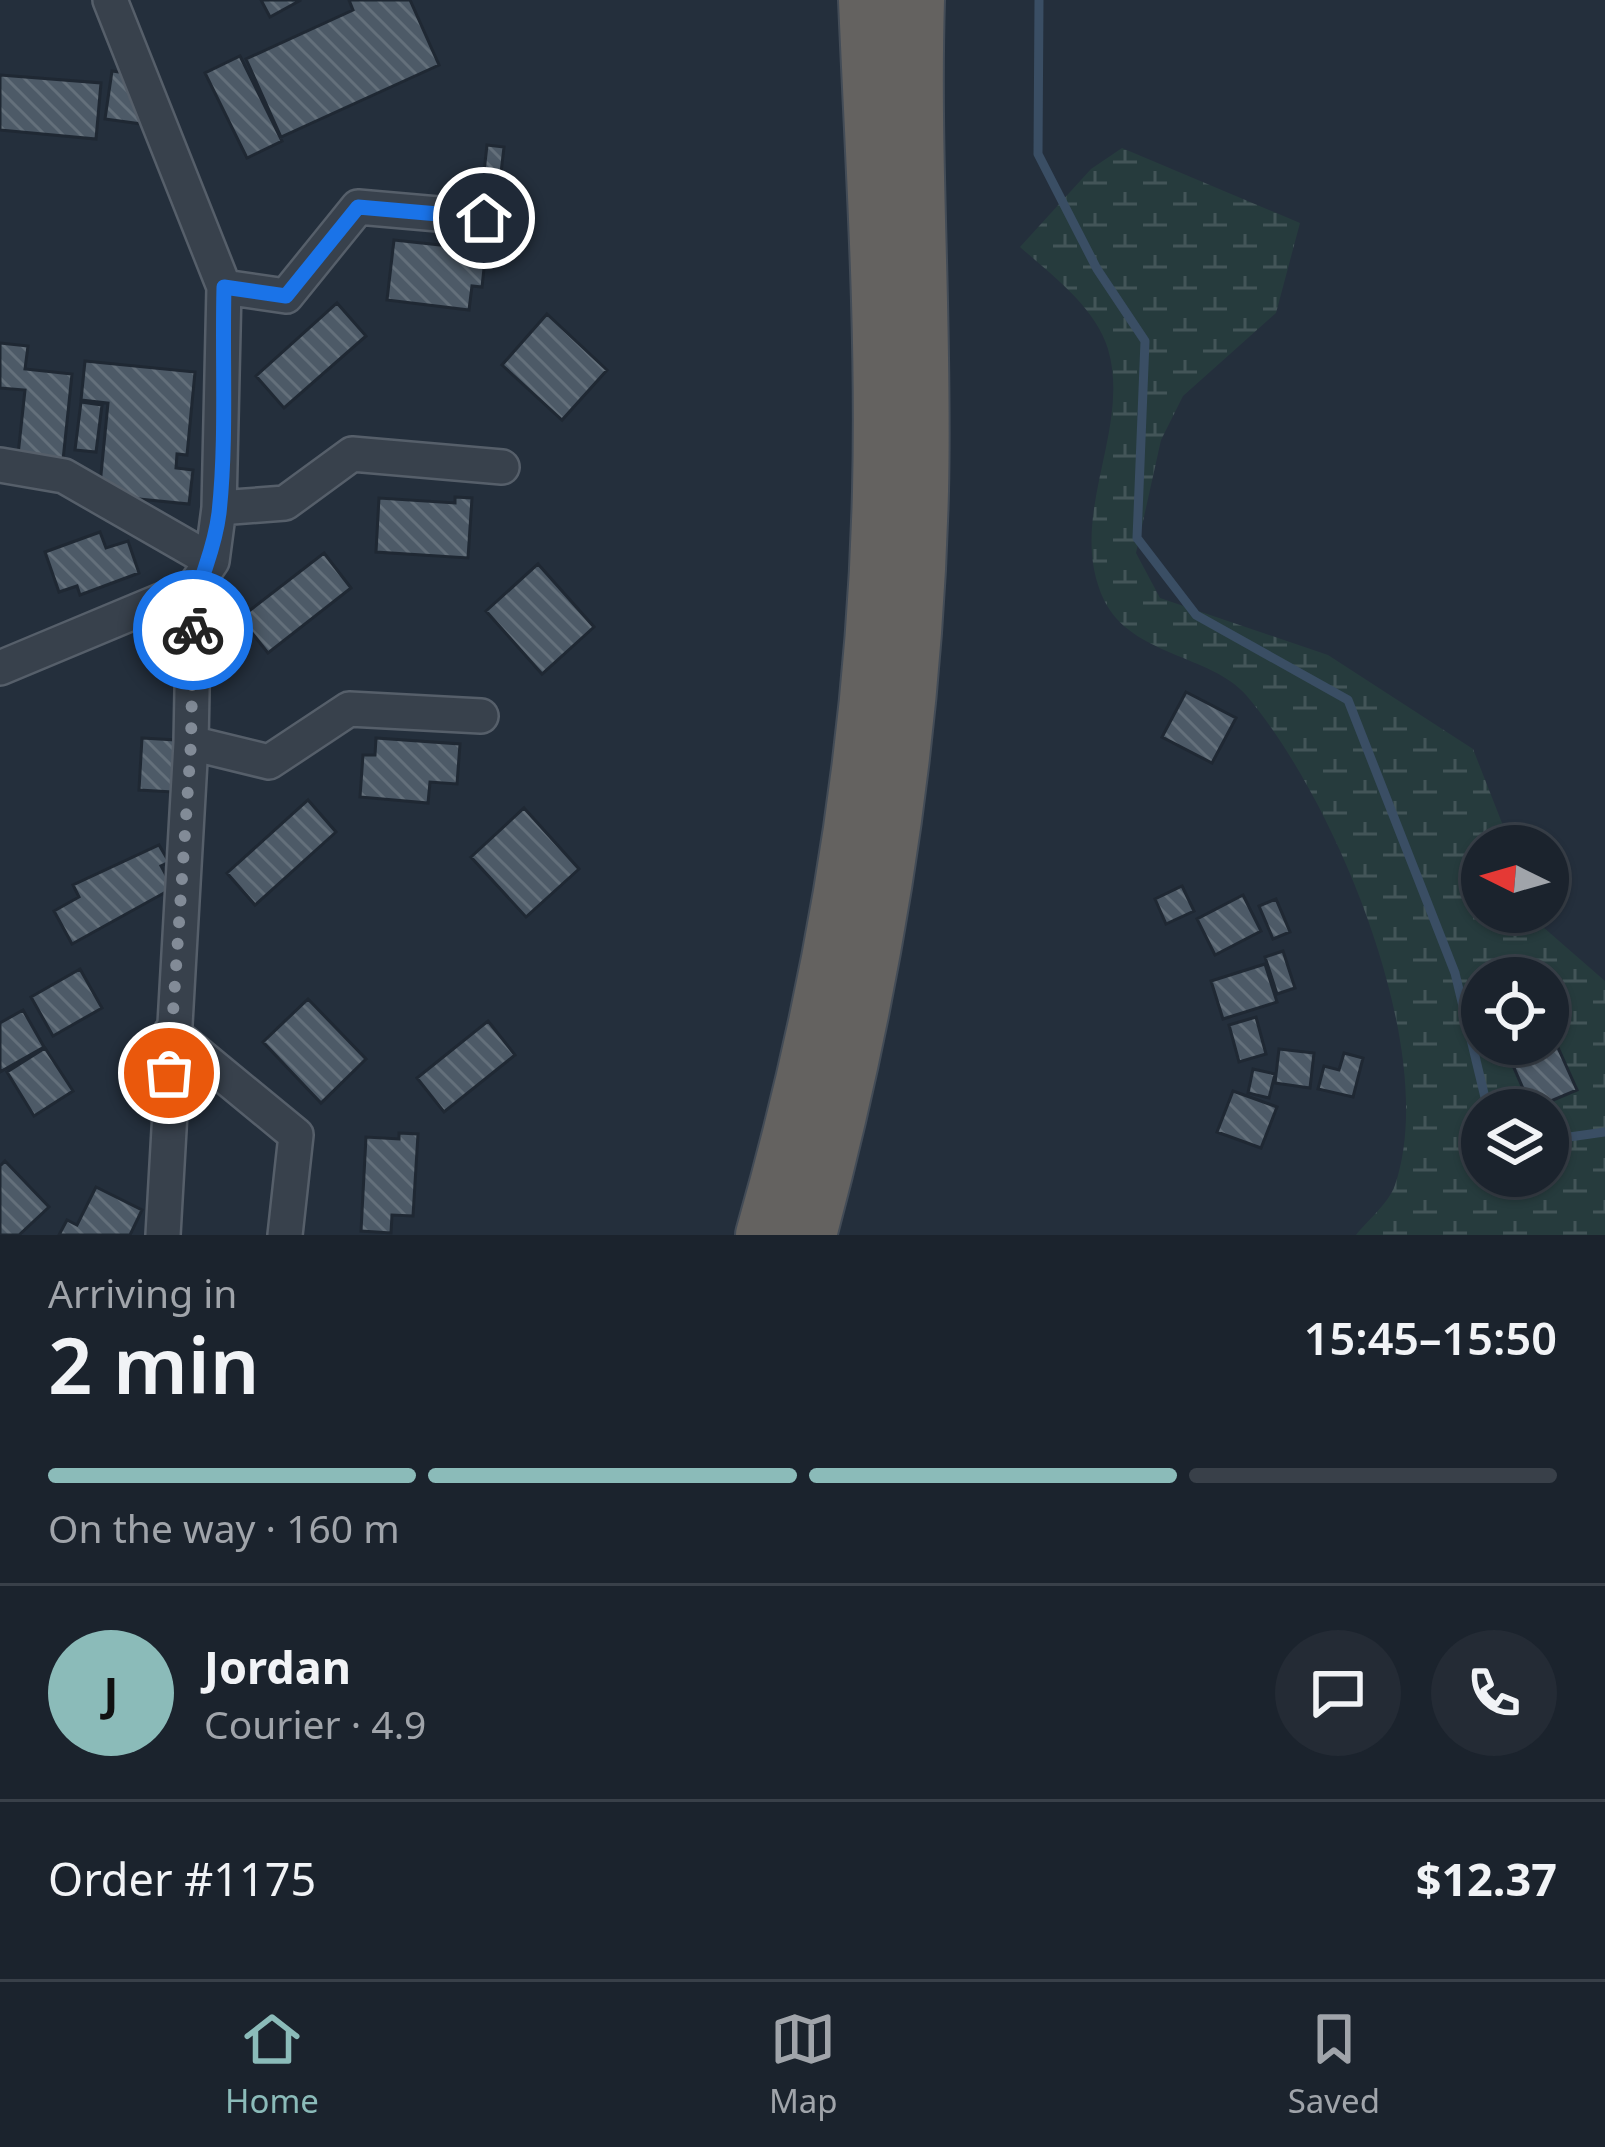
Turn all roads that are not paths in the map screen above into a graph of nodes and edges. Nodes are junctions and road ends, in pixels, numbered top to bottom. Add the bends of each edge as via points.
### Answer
1 (110, 0) edge
2 (866, 0) edge
3 (917, 0) edge
4 (484, 218) dead end
5 (224, 287) junction
6 (0, 465) edge
7 (502, 467) dead end
8 (219, 508) junction
9 (203, 574) junction
10 (0, 668) edge
11 (481, 716) dead end
12 (191, 743) junction
13 (171, 1032) junction
14 (163, 1235) edge
15 (285, 1235) edge
16 (763, 1235) edge
17 (809, 1235) edge

1 - 5 street
2 - 16 highway via 880,326 871,658 825,988
3 - 17 highway via 923,328 910,664 864,998
4 - 5 street via 358,207 286,296
5 - 8 street
6 - 9 street via 64,476
7 - 8 street via 352,454 285,503
8 - 9 street
9 - 10 street
9 - 12 street
11 - 12 street via 350,709 269,762
12 - 13 street
13 - 14 street
13 - 15 street via 296,1135

